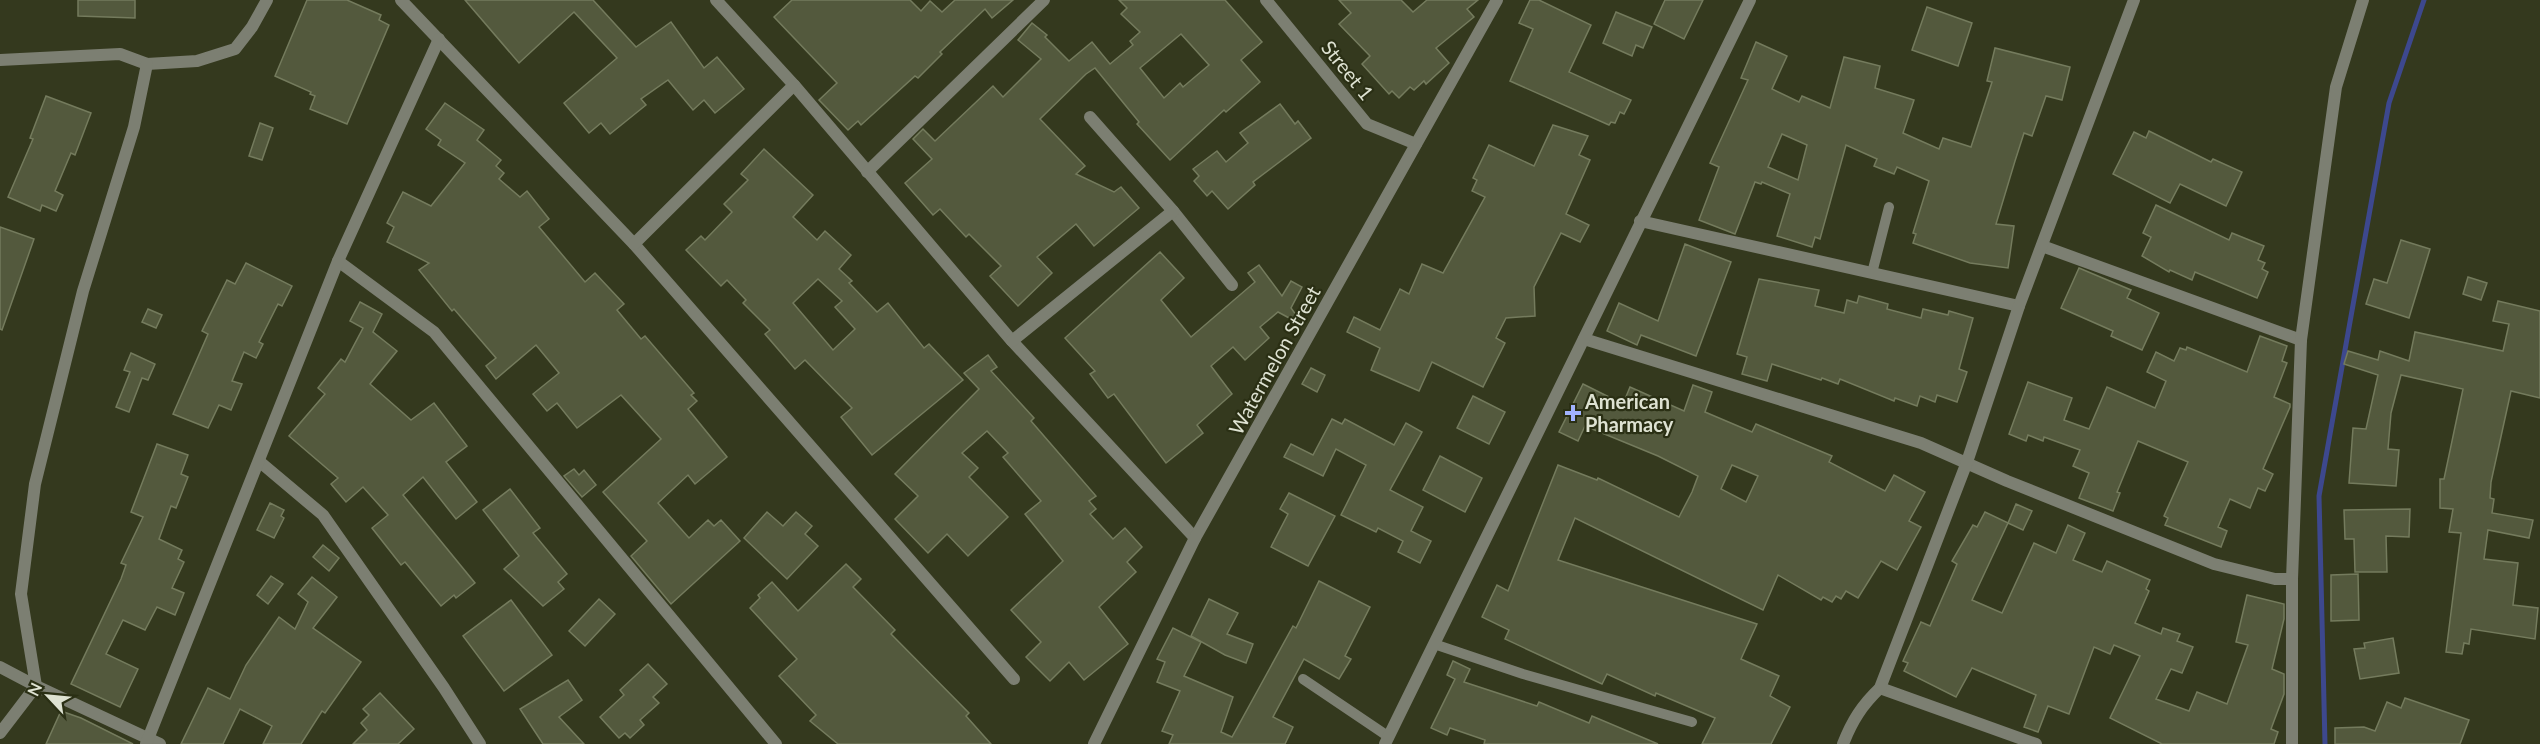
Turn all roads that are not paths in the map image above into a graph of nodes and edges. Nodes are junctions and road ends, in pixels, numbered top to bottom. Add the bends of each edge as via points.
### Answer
1 (267, 0) edge
2 (401, 0) edge
3 (716, 0) edge
4 (1044, 0) edge
5 (1266, 0) edge
6 (1497, 0) edge
7 (2134, 0) edge
8 (2363, 0) edge
9 (1746, 2) edge
10 (439, 39) junction
11 (0, 60) edge
12 (147, 64) junction
13 (794, 85) junction
14 (1090, 117) dead end
15 (1416, 144) junction
16 (867, 172) junction
17 (1889, 207) dead end
18 (1173, 211) junction
19 (1640, 221) junction
20 (634, 244) junction
21 (2042, 246) junction
22 (338, 261) junction
23 (1872, 273) junction
24 (1232, 285) dead end
25 (2019, 306) junction
26 (1584, 339) junction
27 (2301, 340) junction
28 (1012, 341) junction
29 (260, 462) junction
30 (1967, 462) junction
31 (1195, 538) junction
32 (2292, 579) junction
33 (1434, 644) junction
34 (0, 667) edge
35 (1014, 679) dead end
36 (1303, 679) dead end
37 (36, 686) junction
38 (1880, 688) junction
39 (1692, 722) dead end
40 (0, 733) edge
41 (1387, 740) edge
42 (147, 741) edge
43 (160, 744) edge
44 (480, 744) edge
45 (776, 744) edge
46 (1094, 744) edge
47 (1843, 744) edge
48 (2036, 744) edge
49 (2292, 744) edge

1 - 12 street via 235,50 197,61
2 - 10 street
3 - 13 street
4 - 16 street
5 - 15 street, Street 1 via 1367,124
6 - 15 street, Watermelon Street
7 - 21 street
8 - 27 street via 2336,87
9 - 19 street
10 - 20 street
10 - 22 street
11 - 12 street via 120,54
12 - 37 street via 134,128 83,291 35,484 21,594
13 - 16 street
13 - 20 street
14 - 18 street
15 - 31 street, Watermelon Street
16 - 28 street
17 - 23 lane
18 - 24 street
18 - 28 street
19 - 23 street
19 - 26 street
20 - 35 street
21 - 25 street
21 - 27 street
22 - 29 street
22 - 45 street via 434,332
23 - 25 street
25 - 30 street
26 - 30 street via 1921,443
26 - 33 street
27 - 32 street
28 - 31 street
29 - 42 street
29 - 44 street via 322,515
30 - 32 street via 2214,564 2275,579
30 - 38 street
31 - 46 street, Watermelon Street
32 - 49 street
33 - 39 lane via 1522,674
33 - 41 street
34 - 37 street
36 - 41 lane
37 - 40 street
37 - 42 street
38 - 47 street via 1864,703
38 - 48 street
42 - 43 street

